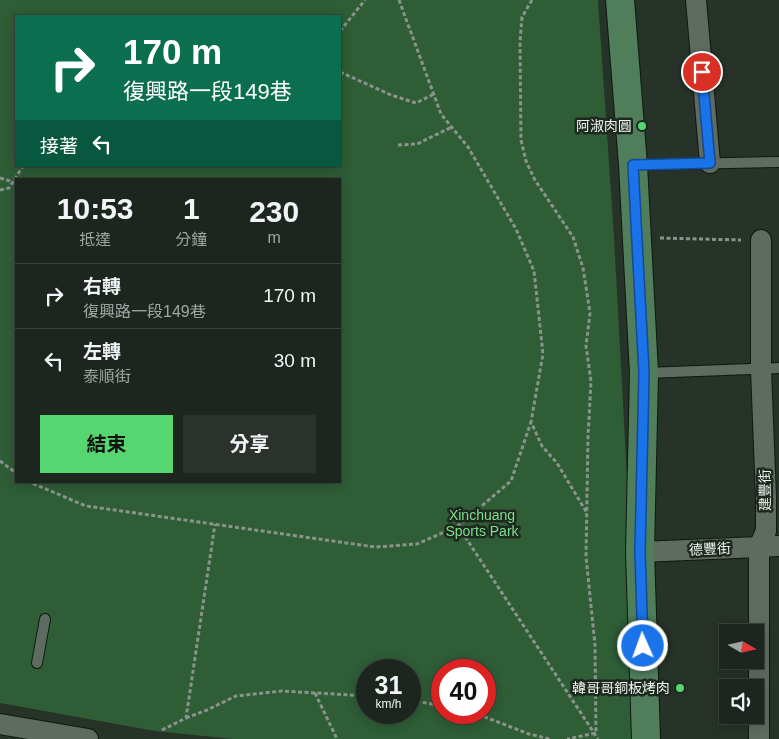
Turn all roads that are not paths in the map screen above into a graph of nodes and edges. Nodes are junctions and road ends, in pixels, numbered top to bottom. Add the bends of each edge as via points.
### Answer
1 (620, 0) edge
2 (696, 0) edge
3 (779, 162) edge
4 (710, 163) junction
5 (633, 165) junction
6 (761, 240) road end
7 (770, 368) edge
8 (644, 373) junction
9 (759, 546) junction
10 (779, 546) edge
11 (640, 552) junction
12 (45, 619) dead end
13 (37, 663) dead end
14 (0, 724) edge
15 (44, 735) edge
16 (88, 739) edge
17 (646, 739) edge
18 (758, 739) edge

1 - 5 street
2 - 4 street
3 - 4 lane
4 - 5 lane
5 - 8 street
6 - 7 street, 建豐街
7 - 8 lane
7 - 9 street, 建豐街 via 766,531
8 - 11 street
9 - 10 street, 德豐街
9 - 11 street, 德豐街
9 - 18 street, 建豐街
11 - 17 street
12 - 13 lane
14 - 15 street
15 - 16 street

